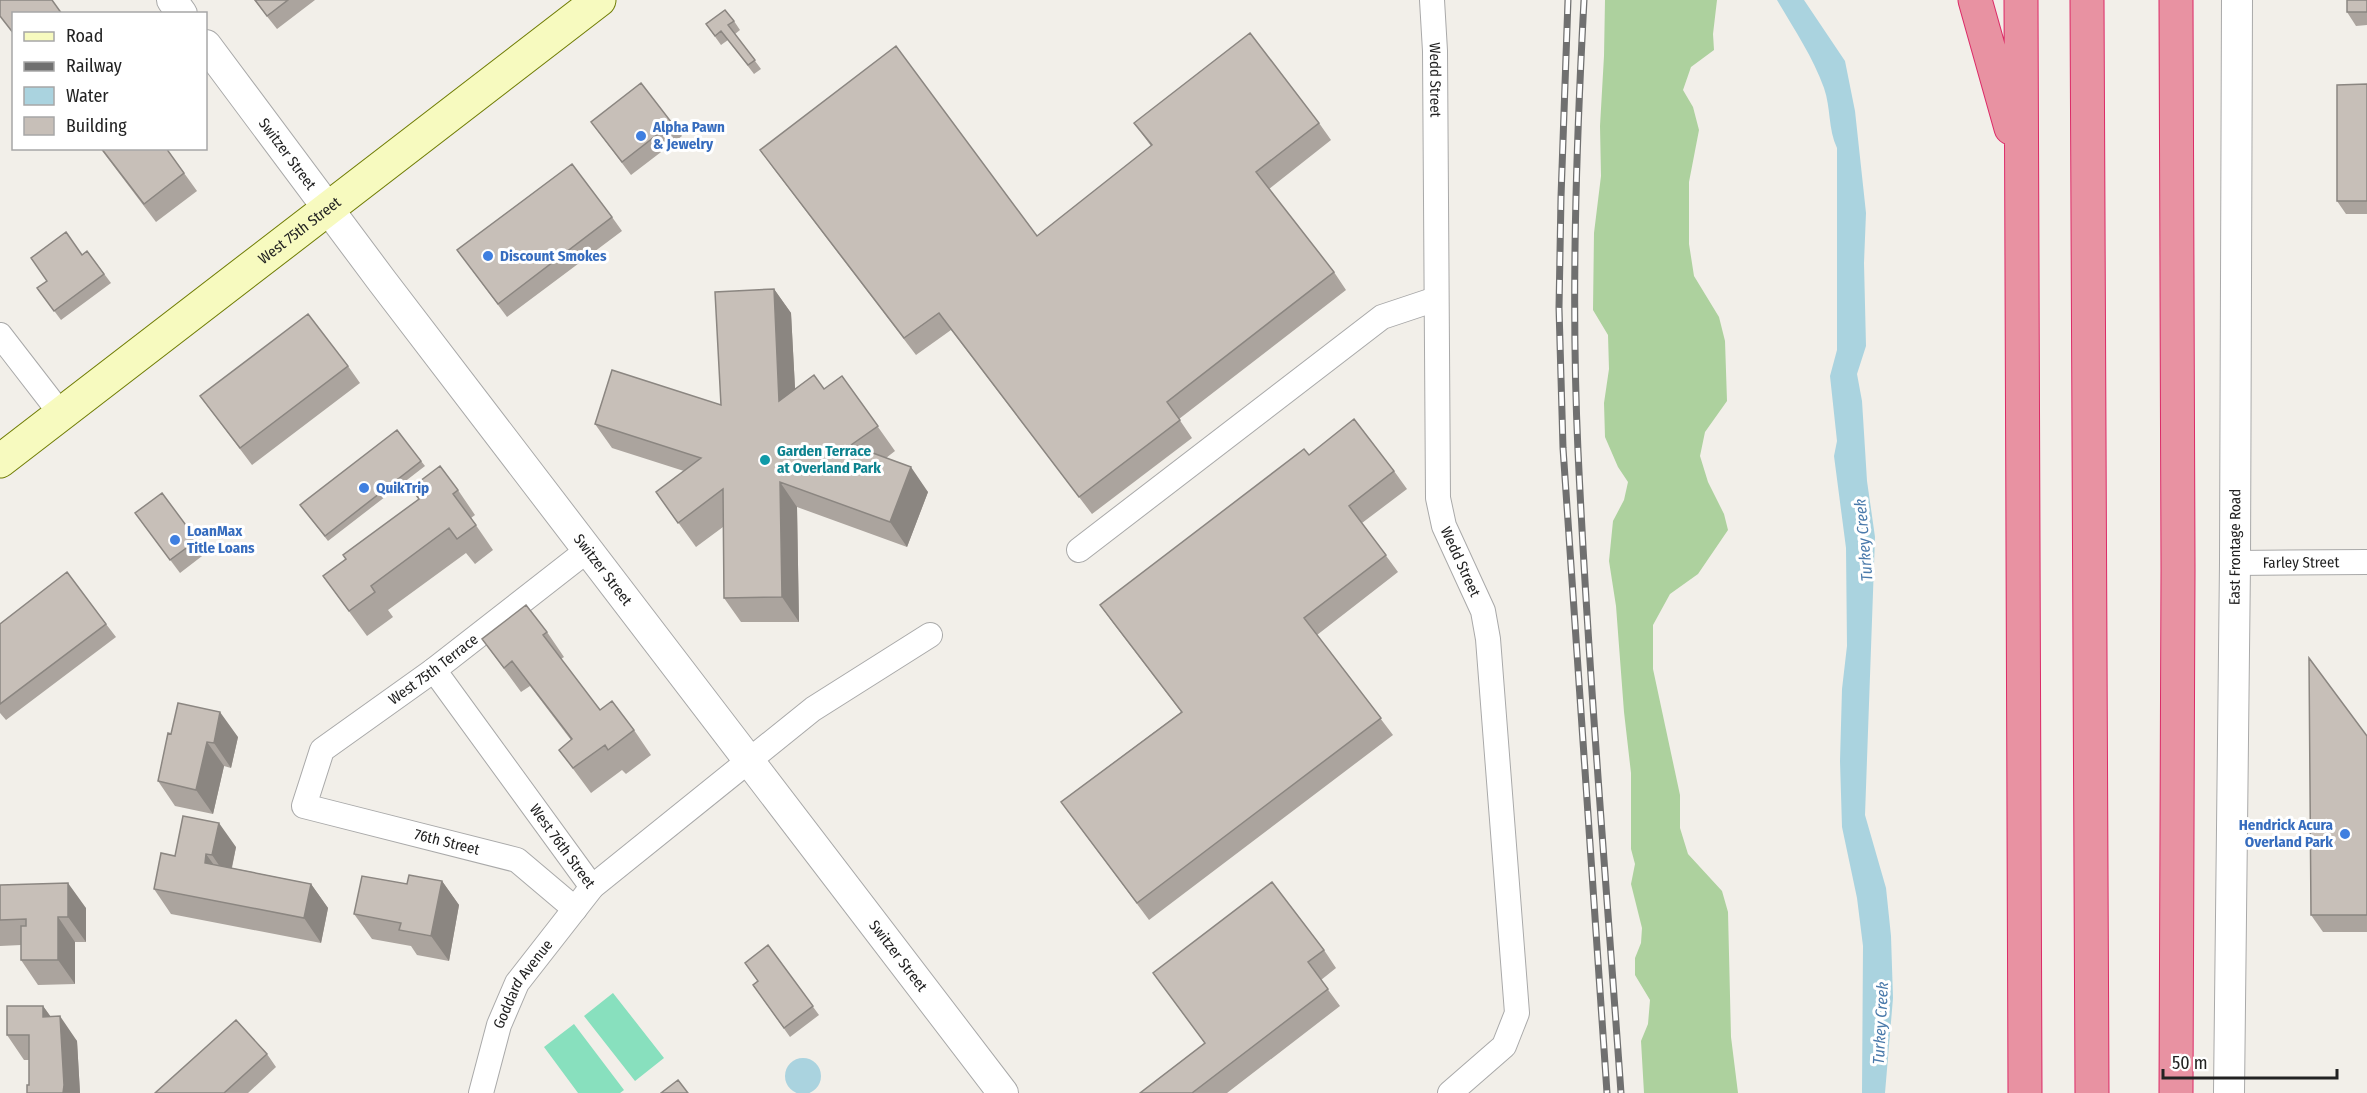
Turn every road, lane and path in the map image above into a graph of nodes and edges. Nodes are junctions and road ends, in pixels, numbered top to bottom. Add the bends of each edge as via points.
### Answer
1 (599, 0) edge
2 (1432, 0) edge
3 (1975, 0) edge
4 (2021, 0) edge
5 (2087, 0) edge
6 (2176, 0) edge
7 (2237, 0) edge
8 (207, 46) edge
9 (2022, 167) junction
10 (328, 208) junction
11 (1436, 299) junction
12 (0, 335) edge
13 (61, 414) junction
14 (0, 461) edge
15 (589, 549) junction
16 (1079, 550) dead end
17 (2235, 562) junction
18 (2367, 562) edge
19 (930, 635) dead end
20 (434, 670) junction
21 (750, 761) junction
22 (304, 806) joint
23 (592, 887) junction
24 (575, 909) junction
25 (481, 1093) edge
26 (1004, 1093) edge
27 (1450, 1093) edge
28 (2025, 1093) edge
29 (2092, 1093) edge
30 (2176, 1093) edge
31 (2229, 1093) edge

1 - 10 main road, West 75th Street
2 - 11 street, Wedd Street
3 - 9 highway
4 - 9 highway
5 - 29 highway
6 - 30 highway
7 - 17 street, East Frontage Road
8 - 10 street, Switzer Street
9 - 28 highway
10 - 13 main road, West 75th Street
10 - 15 street, Switzer Street
11 - 16 street via 1383,317
11 - 27 street, Wedd Street via 1438,498 1444,526 1483,611 1488,639 1517,1012 1504,1046
12 - 13 street
13 - 14 main road, West 75th Street
15 - 20 street, West 75th Terrace
15 - 21 street, Switzer Street
17 - 18 street, Farley Street
17 - 31 street, East Frontage Road
19 - 21 street, West 76th Street via 813,709
20 - 22 street, West 75th Terrace via 322,750
20 - 23 street, West 76th Street
21 - 23 street, West 76th Street
21 - 26 street, Switzer Street
22 - 24 street, 76th Street via 517,860
23 - 24 street, Goddard Avenue
24 - 25 street, Goddard Avenue via 517,983 499,1025

